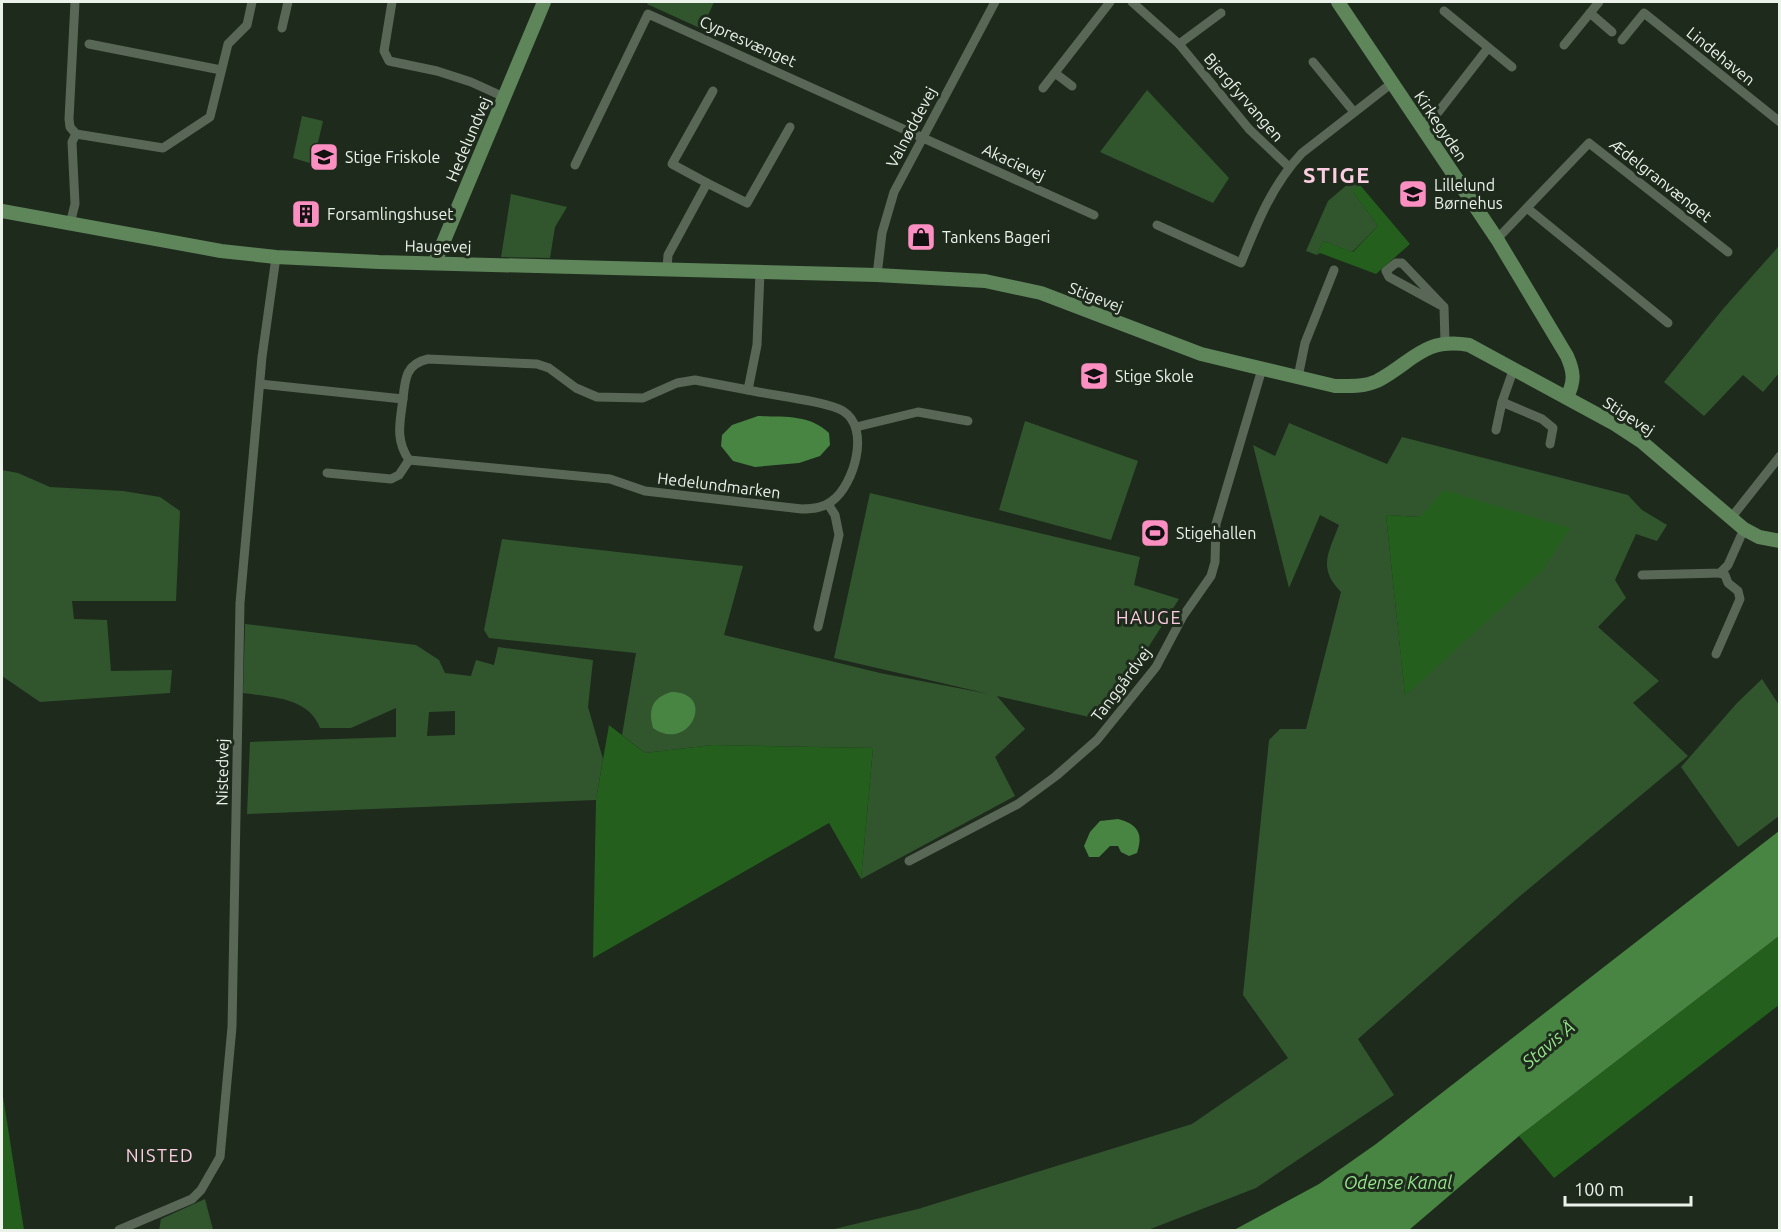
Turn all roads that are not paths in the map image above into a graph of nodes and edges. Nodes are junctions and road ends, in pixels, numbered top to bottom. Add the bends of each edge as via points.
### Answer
1 (75, 2) edge
2 (252, 2) edge
3 (288, 2) edge
4 (392, 2) edge
5 (544, 2) edge
6 (995, 2) edge
7 (1110, 2) edge
8 (1132, 2) edge
9 (1338, 2) edge
10 (1599, 2) edge
11 (1444, 11) dead end
12 (1221, 13) dead end
13 (1590, 13) junction
14 (282, 28) dead end
15 (1612, 32) dead end
16 (1622, 40) dead end
17 (1179, 44) junction
18 (89, 45) dead end
19 (1564, 45) dead end
20 (1488, 48) junction
21 (1313, 62) dead end
22 (1512, 67) dead end
23 (221, 70) junction
24 (1054, 73) junction
25 (1392, 83) junction
26 (1072, 86) dead end
27 (1043, 88) dead end
28 (713, 91) dead end
29 (504, 97) junction
30 (1354, 112) junction
31 (1779, 122) edge
32 (1420, 125) junction
33 (790, 127) dead end
34 (76, 134) junction
35 (922, 137) junction
36 (575, 165) dead end
37 (1289, 167) junction
38 (706, 183) junction
39 (1527, 208) junction
40 (2, 211) edge
41 (1094, 215) dead end
42 (70, 224) junction
43 (1156, 225) dead end
44 (1497, 239) junction
45 (1728, 252) dead end
46 (276, 257) junction
47 (435, 262) junction
48 (667, 270) junction
49 (1334, 270) dead end
50 (760, 272) junction
51 (877, 274) junction
52 (1444, 307) junction
53 (1668, 323) dead end
54 (1445, 343) junction
55 (1514, 368) junction
56 (1262, 369) junction
57 (1298, 377) junction
58 (260, 384) junction
59 (748, 390) junction
60 (1567, 397) junction
61 (402, 399) junction
62 (1502, 402) junction
63 (968, 421) dead end
64 (856, 428) junction
65 (1496, 430) dead end
66 (1550, 444) dead end
67 (1779, 456) edge
68 (409, 460) junction
69 (327, 473) dead end
70 (571, 476) junction
71 (570, 487) dead end
72 (831, 502) junction
73 (1731, 518) junction
74 (1744, 530) junction
75 (1779, 541) edge
76 (1720, 573) junction
77 (1642, 575) dead end
78 (818, 627) dead end
79 (1716, 654) dead end
80 (909, 861) dead end
81 (119, 1230) edge

1 - 34 street via 69,119
2 - 23 street via 247,25 228,44
3 - 14 street
4 - 29 street, Hedelundvej via 384,51 389,62 445,74
5 - 29 street, Hedelundvej
6 - 35 street, Valnøddevej
7 - 24 street
8 - 17 street, Bjergfyrvangen
9 - 25 street, Kirkegyden
10 - 13 street
11 - 20 street
12 - 17 street
13 - 15 street
13 - 19 street
16 - 31 street, Lindehaven via 1644,13
17 - 37 street, Bjergfyrvangen via 1249,129
18 - 23 street
20 - 22 street
20 - 32 street via 1436,116
21 - 30 street
23 - 34 street via 210,117 163,148
24 - 26 street
24 - 27 street
25 - 30 street
25 - 32 street, Kirkegyden
28 - 38 street via 672,164
29 - 47 street, Hedelundvej
30 - 37 street
32 - 44 street, Kirkegyden
33 - 38 street via 747,203
34 - 42 street via 72,142 75,204
35 - 36 street, Cypresvænget via 648,14
35 - 41 street, Akacievej
35 - 51 street, Valnøddevej via 894,192 882,233
37 - 43 street via 1263,210 1241,262
38 - 48 street via 668,255
39 - 44 street, Ædelgranvænget
39 - 45 street, Ædelgranvænget via 1589,143
39 - 53 street
40 - 42 street, Haugevej
42 - 46 street, Haugevej
44 - 60 street, Kirkegyden via 1573,369 1574,383
46 - 47 street, Haugevej
46 - 58 street, Nistedvej
47 - 48 street, Haugevej
48 - 50 street, Haugevej
49 - 57 street via 1305,343
50 - 51 street, Haugevej
50 - 59 street via 757,345
51 - 56 street, Stigevej via 985,281 1032,291 1201,354
52 - 52 street via 1402,263 1386,271 1389,277
52 - 54 street
54 - 55 street, Stigevej via 1469,345
54 - 57 street, Stigevej via 1423,349 1375,382 1335,386
55 - 60 street, Stigevej
55 - 62 street
56 - 57 street, Stigevej
56 - 80 street, Tanggårdvej via 1216,524 1211,576 1183,616 1156,667 1101,736 1056,776 1018,804
58 - 61 street
58 - 81 street, Nistedvej via 240,603 232,1027 220,1157 192,1199
59 - 61 street via 695,380 676,383 643,398 597,397 537,364 428,359 407,370
59 - 64 street via 842,411
60 - 73 street, Stigevej via 1642,442
61 - 68 street via 398,438
62 - 65 street
62 - 66 street via 1542,418 1553,428
63 - 64 street via 918,412
64 - 72 street via 851,471 845,486
67 - 73 street
68 - 69 street via 399,475 391,479
68 - 70 street, Hedelundmarken
70 - 71 street
70 - 72 street, Hedelundmarken via 621,481 645,491 790,508 816,508
72 - 78 street via 839,535
73 - 74 street, Stigevej
74 - 75 street, Stigevej
74 - 76 street via 1728,565
76 - 77 street
76 - 79 street via 1738,591 1740,599

